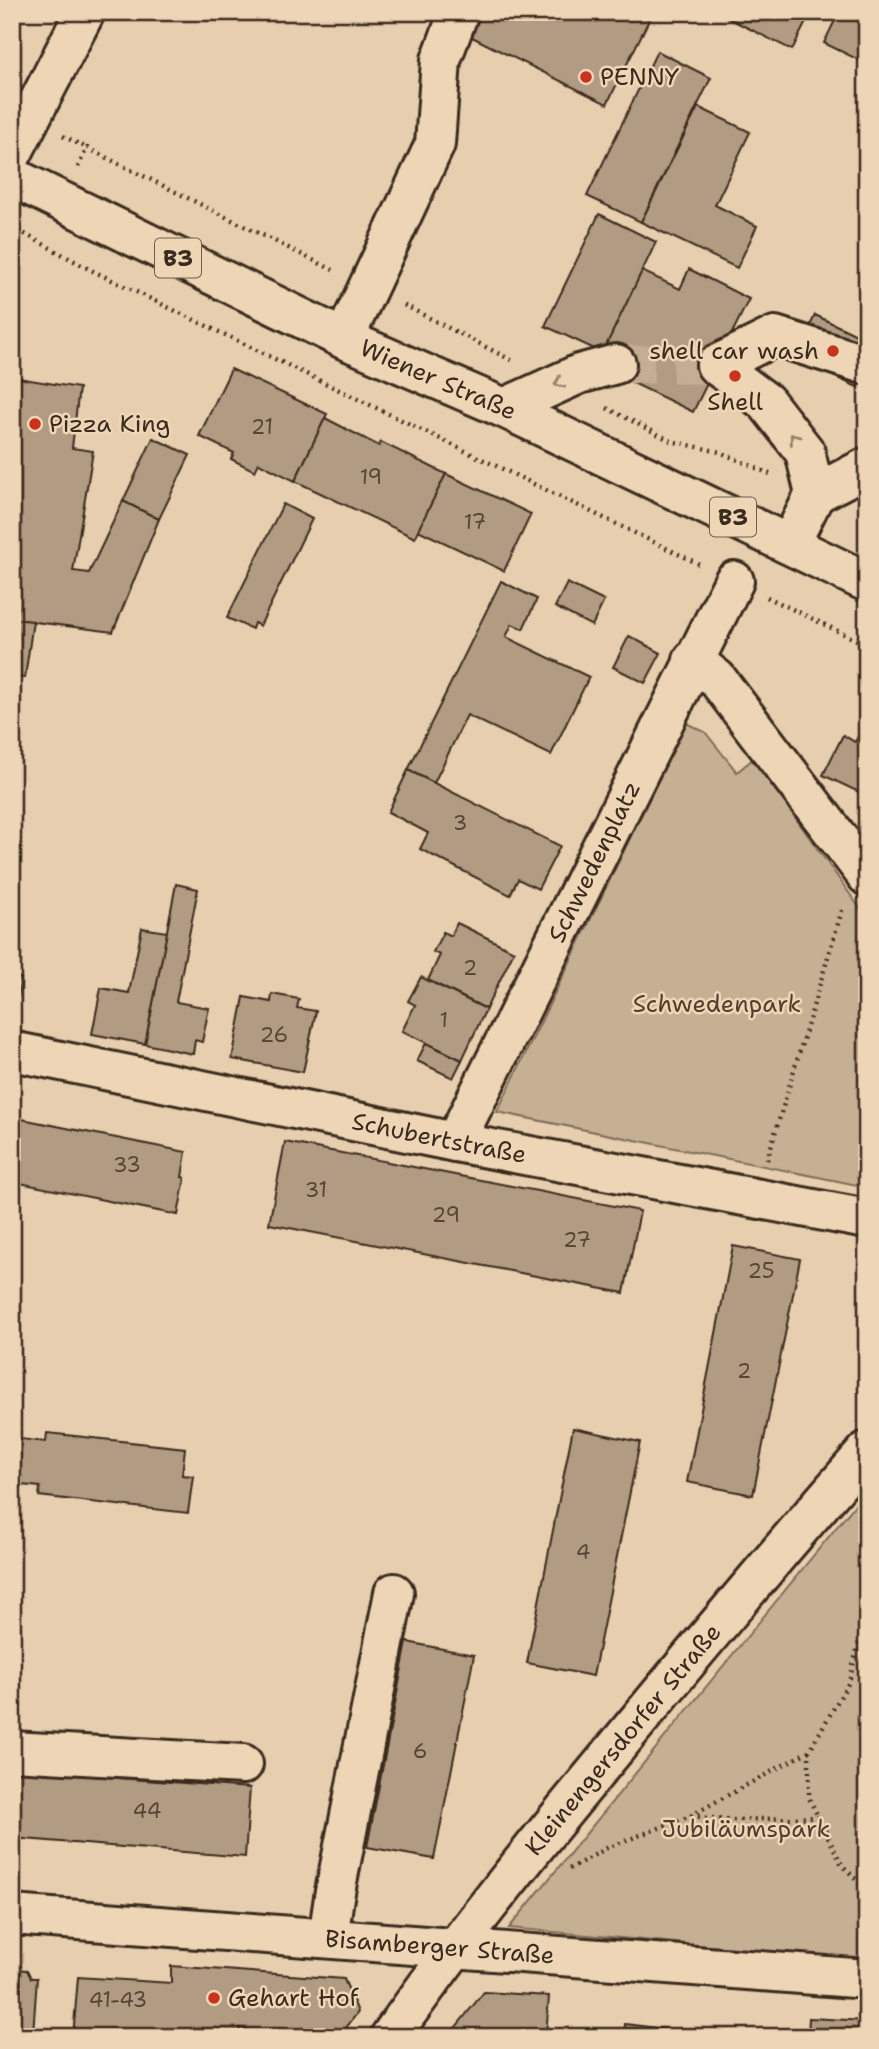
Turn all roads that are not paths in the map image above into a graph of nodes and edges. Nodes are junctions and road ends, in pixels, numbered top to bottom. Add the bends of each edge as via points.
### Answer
1 (85, 12) edge
2 (459, 12) edge
3 (12, 154) edge
4 (12, 177) edge
5 (344, 338) junction
6 (616, 364) tunnel mouth
7 (867, 365) edge
8 (504, 408) junction
9 (867, 467) edge
10 (815, 494) junction
11 (790, 544) junction
12 (734, 581) road end
13 (867, 582) edge
14 (693, 660) junction
15 (862, 869) edge
16 (12, 1051) edge
17 (455, 1142) junction
18 (867, 1219) edge
19 (867, 1451) edge
20 (394, 1594) dead end
21 (12, 1751) edge
22 (243, 1764) dead end
23 (12, 1915) edge
24 (328, 1938) junction
25 (453, 1948) junction
26 (867, 1979) edge
27 (390, 2037) edge

1 - 3 street
2 - 5 street via 441,60 435,144
4 - 5 street, Wiener Straße / B3
5 - 8 street, Wiener Straße / B3
6 -> 8 street via 557,383
10 -> 7 street via 804,452 766,402 716,365 775,335
8 - 11 street, Wiener Straße / B3
9 - 10 street
10 - 11 street
11 - 13 street, Wiener Straße / B3
12 - 14 street, Schwedenplatz
14 - 15 street via 717,679
14 - 17 street, Schwedenplatz
16 - 17 street, Schubertstraße
17 - 18 street, Schubertstraße
19 - 25 street, Kleinengersdorfer Straße via 750,1585
20 - 24 street
21 - 22 street
23 - 24 street, Bisamberger Straße
24 - 25 street, Bisamberger Straße
25 - 26 street, Bisamberger Straße
25 - 27 street, Kleinengersdorfer Straße

